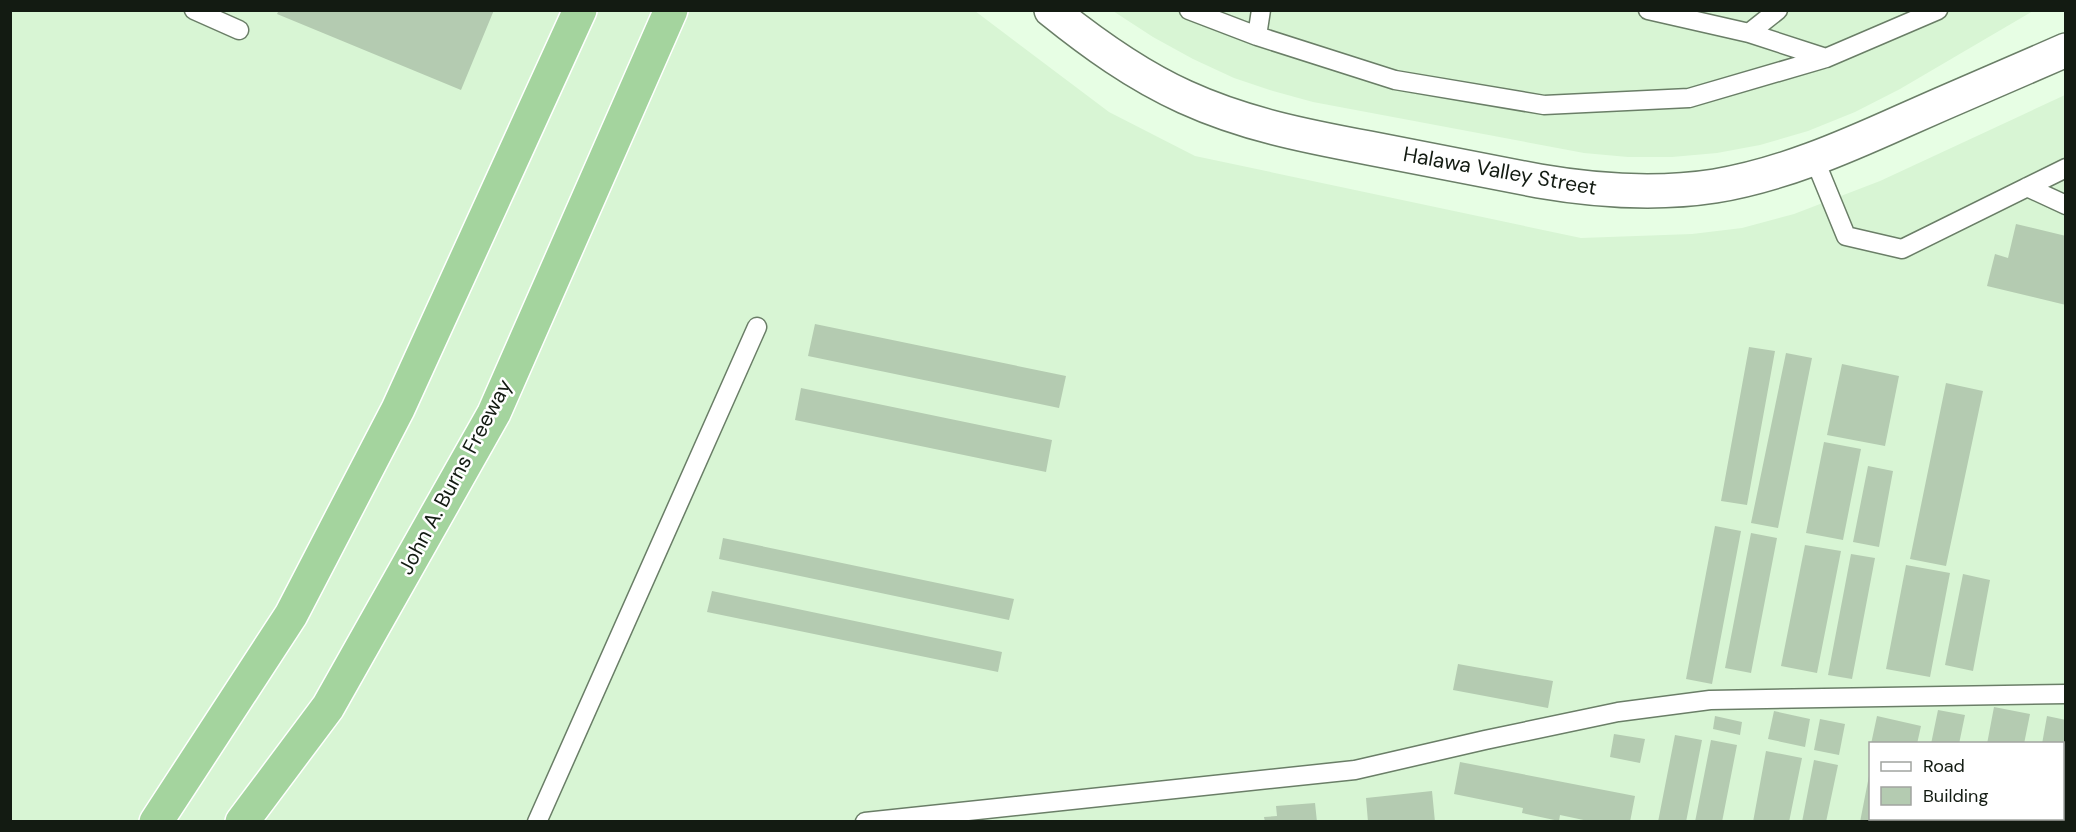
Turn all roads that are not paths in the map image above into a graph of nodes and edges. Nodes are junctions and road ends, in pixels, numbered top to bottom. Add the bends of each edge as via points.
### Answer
1 (194, 10) edge
2 (580, 10) edge
3 (671, 10) edge
4 (1051, 10) edge
5 (1189, 10) edge
6 (1261, 10) edge
7 (1648, 10) edge
8 (1778, 10) edge
9 (1938, 10) edge
10 (239, 30) dead end
11 (1749, 33) junction
12 (1257, 36) junction
13 (2066, 50) edge
14 (1826, 58) junction
15 (1814, 158) junction
16 (2066, 168) edge
17 (2027, 187) junction
18 (2066, 205) edge
19 (757, 327) dead end
20 (2066, 694) edge
21 (156, 822) edge
22 (242, 822) edge
23 (537, 822) edge
24 (865, 822) edge

1 - 10 lane
2 - 21 highway via 398,409 291,615
3 - 22 highway, John A. Burns Freeway via 494,413 328,707
4 - 15 street, Halawa Valley Street via 1136,70 1184,97 1236,118 1315,138 1539,182 1620,190 1672,190 1715,186
5 - 12 lane
6 - 12 lane
7 - 11 lane
8 - 11 lane
9 - 14 lane
11 - 14 lane
12 - 14 lane via 1395,80 1544,105 1689,98
13 - 15 street, Halawa Valley Street
15 - 17 lane via 1846,236 1902,249
16 - 17 lane
17 - 18 lane
19 - 23 lane
20 - 24 lane via 1710,700 1618,712 1355,770

